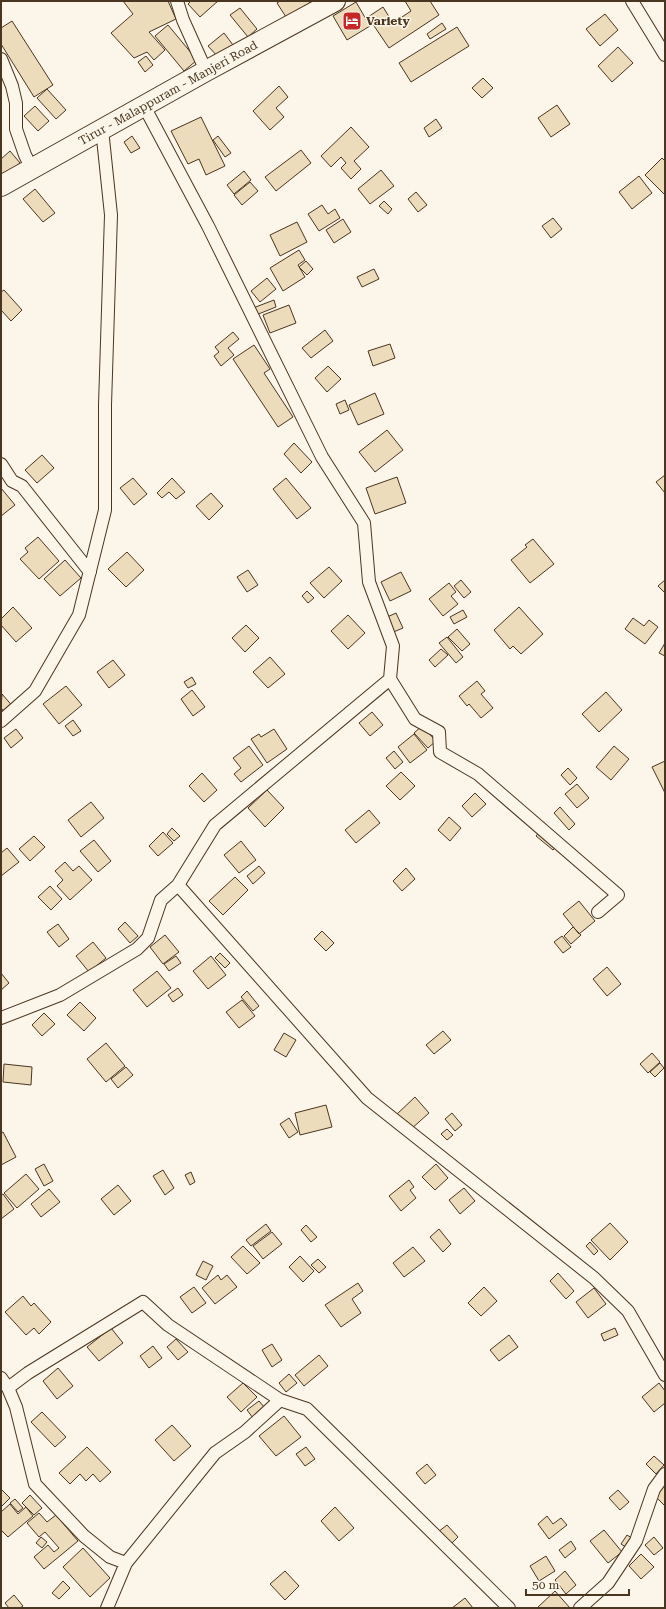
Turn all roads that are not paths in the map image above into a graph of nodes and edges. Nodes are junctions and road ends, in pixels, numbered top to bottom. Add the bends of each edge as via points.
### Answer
1 (177, 1) edge
2 (336, 1) edge
3 (632, 1) edge
4 (665, 55) edge
5 (1, 58) edge
6 (206, 71) junction
7 (144, 106) junction
8 (102, 129) junction
9 (32, 169) junction
10 (1, 186) edge
11 (1, 464) edge
12 (90, 572) junction
13 (390, 679) junction
14 (1, 721) edge
15 (178, 885) junction
16 (598, 912) dead end
17 (1, 1018) edge
18 (665, 1375) edge
19 (1, 1378) edge
20 (8, 1388) junction
21 (280, 1400) junction
22 (665, 1474) edge
23 (126, 1563) junction
24 (107, 1608) edge
25 (509, 1608) edge
26 (580, 1608) edge

1 - 6 street
2 - 6 main road, Tirur - Malappuram - Manjeri Road
3 - 4 street
5 - 9 street via 16,103 16,129
6 - 7 main road, Tirur - Malappuram - Manjeri Road
7 - 8 main road, Tirur - Malappuram - Manjeri Road
7 - 13 street via 208,226 322,457 364,523 369,582 393,646
8 - 9 main road, Tirur - Malappuram - Manjeri Road
8 - 12 street via 112,215 105,405 105,510
9 - 10 main road, Tirur - Malappuram - Manjeri Road
11 - 12 street via 12,481 22,486
12 - 14 street via 79,615 35,691
13 - 15 street via 215,825
13 - 16 street via 415,719 439,732 440,752 478,774 618,895
15 - 17 street via 161,900 148,938 137,949 60,995
15 - 18 street via 366,1098 594,1278 628,1311
19 - 20 street
20 - 21 street via 143,1302 168,1325
20 - 23 street via 16,1407 35,1484 84,1536 110,1558
21 - 23 street via 244,1432 215,1453
21 - 25 street via 307,1409
22 - 26 street via 654,1489 636,1541 608,1583
23 - 24 street

